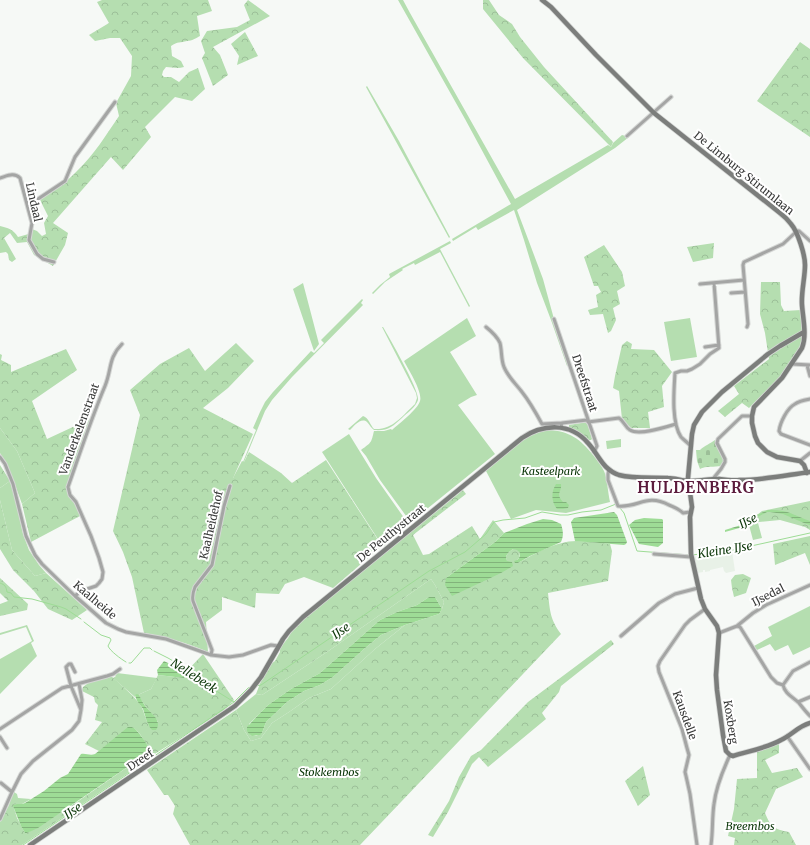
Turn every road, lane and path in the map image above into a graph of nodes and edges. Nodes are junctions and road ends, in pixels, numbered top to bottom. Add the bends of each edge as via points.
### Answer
1 (542, 0) edge
2 (671, 97) dead end
3 (115, 102) dead end
4 (654, 113) junction
5 (626, 136) dead end
6 (0, 178) edge
7 (26, 202) junction
8 (796, 232) junction
9 (810, 241) edge
10 (54, 262) dead end
11 (744, 280) junction
12 (714, 282) junction
13 (700, 284) dead end
14 (745, 292) junction
15 (730, 293) dead end
16 (554, 319) dead end
17 (486, 326) dead end
18 (747, 327) dead end
19 (804, 332) junction
20 (122, 344) dead end
21 (719, 346) junction
22 (704, 347) dead end
23 (792, 364) junction
24 (808, 365) edge
25 (810, 376) edge
26 (810, 398) edge
27 (752, 416) junction
28 (588, 421) junction
29 (676, 424) junction
30 (562, 425) junction
31 (810, 445) edge
32 (690, 446) junction
33 (594, 452) junction
34 (810, 453) edge
35 (0, 456) edge
36 (800, 461) junction
37 (609, 469) junction
38 (807, 473) edge
39 (712, 480) junction
40 (688, 481) junction
41 (230, 486) dead end
42 (690, 512) junction
43 (654, 554) dead end
44 (691, 556) junction
45 (810, 585) edge
46 (698, 588) junction
47 (75, 596) junction
48 (705, 609) junction
49 (737, 626) junction
50 (719, 633) junction
51 (621, 636) dead end
52 (278, 646) junction
53 (212, 655) junction
54 (810, 662) edge
55 (120, 669) dead end
56 (75, 672) dead end
57 (79, 684) junction
58 (256, 684) joint
59 (783, 685) junction
60 (71, 686) junction
61 (810, 697) edge
62 (798, 702) junction
63 (81, 710) junction
64 (810, 716) edge
65 (810, 723) edge
66 (0, 729) edge
67 (787, 736) junction
68 (0, 737) edge
69 (7, 748) dead end
70 (730, 755) junction
71 (810, 769) edge
72 (1, 783) dead end
73 (12, 792) junction
74 (0, 819) edge
75 (30, 845) edge
76 (697, 845) edge
77 (711, 845) edge

1 - 4 street, De Limburg Stirumlaan
2 - 4 street
3 - 7 street via 75,157 65,181 35,201
4 - 5 street
4 - 8 street, De Limburg Stirumlaan via 780,213
6 - 7 street, Lindaal via 18,176
7 - 10 street, Lindaal via 32,223 29,240 37,254
8 - 9 street via 799,231
8 - 11 street via 783,244 744,262
8 - 19 street, De Limburg Stirumlaan via 805,264 802,303
11 - 12 street
11 - 14 street
12 - 13 street
12 - 21 street
14 - 15 street
14 - 18 street
16 - 28 street, Dreefstraat
17 - 30 street via 500,344 504,366 509,376 530,403 542,424
19 - 23 street, De Limburg Stirumlaan via 804,343
19 - 32 street, Koxberg via 768,354 705,408 694,425
20 - 47 street, Vanderkelenstraat via 111,359 106,384 68,487 91,536 103,572 102,579 96,586
21 - 22 street
21 - 29 street via 692,369 675,373 673,396
23 - 24 street
23 - 27 street, De Limburg Stirumlaan via 754,407
24 - 25 street
26 - 31 street via 791,406 783,418 779,431
27 - 36 street via 755,436 767,452 777,457
27 - 39 street via 742,416 718,439 725,462
28 - 29 street, De Peuthystraat via 619,418 629,429 637,432 657,430
28 - 30 street, De Peuthystraat
28 - 33 street, Dreefstraat via 597,446
29 - 32 street
30 - 33 street, De Peuthystraat via 582,437
30 - 52 street, De Peuthystraat via 544,428 522,438 312,609 289,631
32 - 40 street, Koxberg
33 - 37 street, De Peuthystraat
34 - 36 street
35 - 47 street, Kaalheide via 13,484 24,531 32,550 42,564
36 - 38 street
37 - 40 street, De Peuthystraat via 619,475
37 - 42 street via 608,480 619,506 656,500 683,513
38 - 39 street, De Peuthystraat via 742,480
39 - 40 street, De Peuthystraat
40 - 42 street, Koxberg via 692,507
41 - 53 street, Kaalheidehof via 212,565 195,587 192,596
42 - 44 street, Koxberg
43 - 44 street
44 - 46 street, Koxberg
45 - 49 street, IJsedal via 753,613
46 - 48 street, Koxberg
46 - 51 street via 675,594 659,603
47 - 53 street, Kaalheide via 106,623 118,629 166,639
48 - 50 street, Koxberg
48 - 76 street, Kausdelle via 685,625 658,666 688,748 685,772
49 - 50 street, IJsedal
49 - 59 street via 771,677 777,684
50 - 70 street, Koxberg via 717,690 726,751
52 - 53 street, Kaalheide via 271,644 237,656
52 - 58 street, De Peuthystraat
54 - 59 street via 793,671
55 - 57 street via 113,674
56 - 60 street via 71,664 67,665
57 - 60 street
57 - 63 street
58 - 75 street, Dreef via 241,701 224,714
59 - 62 street via 787,694
60 - 63 street
60 - 66 street via 55,692
61 - 62 street
62 - 64 street
63 - 73 street via 79,721 72,730 33,761 21,774
65 - 67 street, Koxberg
67 - 70 street, Koxberg via 772,744
67 - 71 street
68 - 69 street
70 - 77 street via 725,763 714,801
72 - 73 street
73 - 74 street

